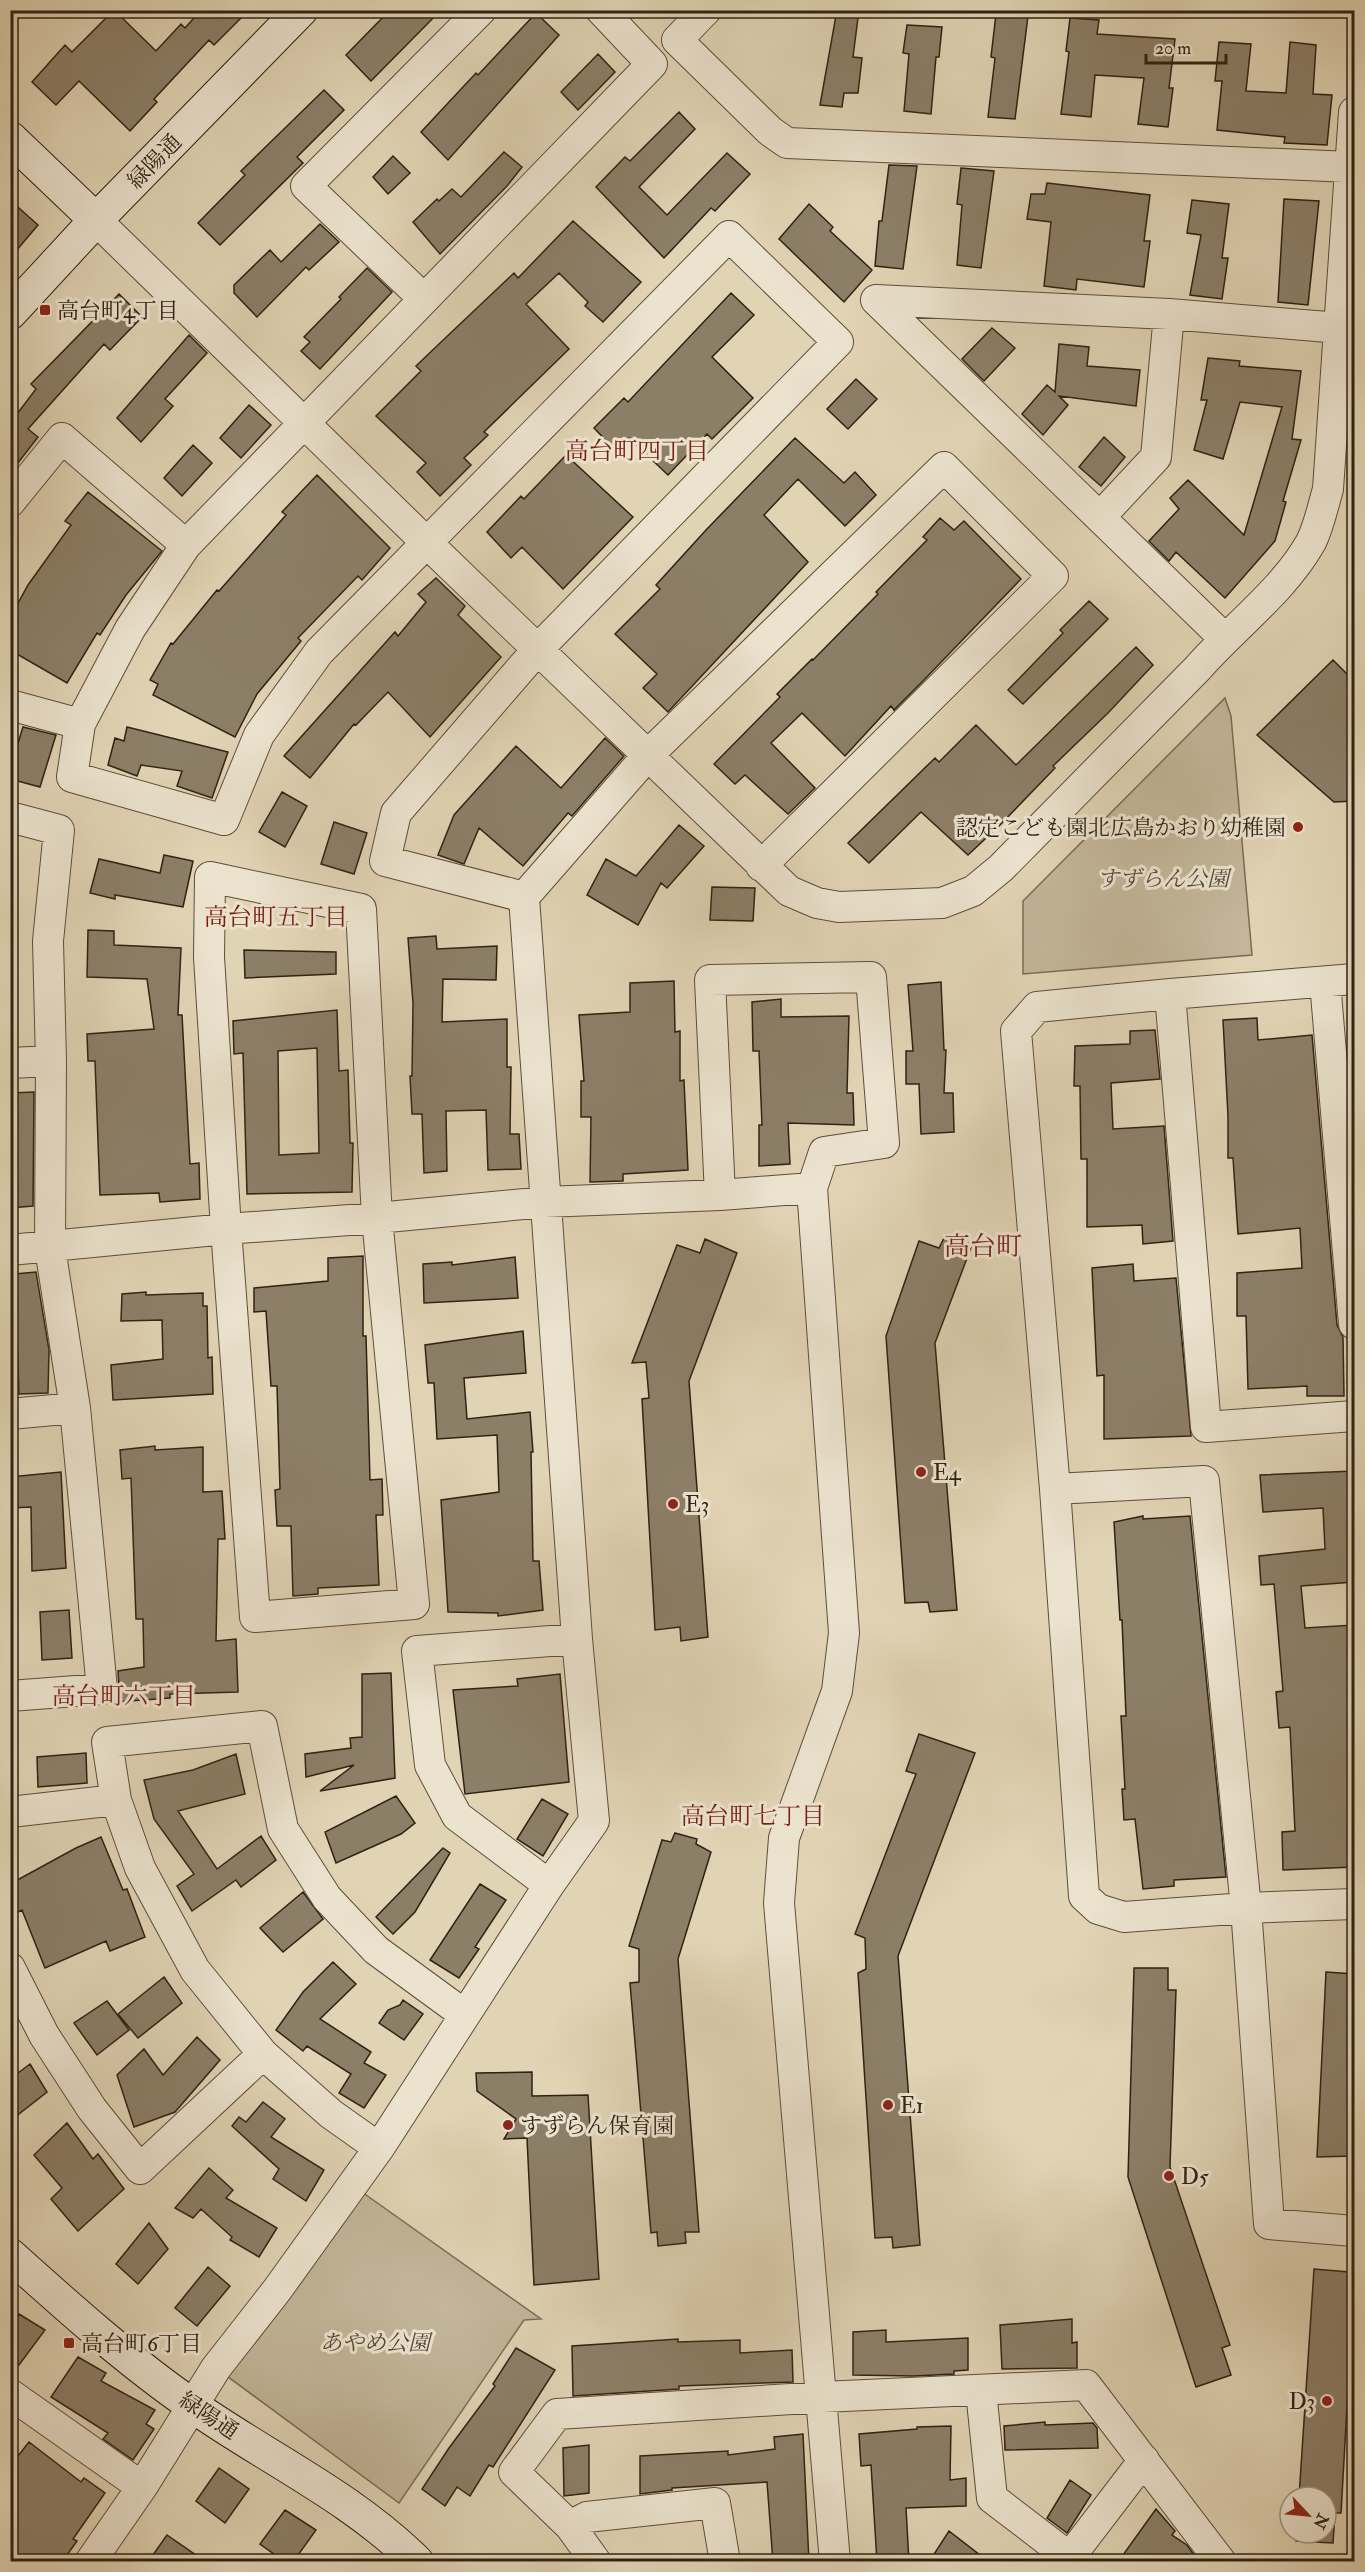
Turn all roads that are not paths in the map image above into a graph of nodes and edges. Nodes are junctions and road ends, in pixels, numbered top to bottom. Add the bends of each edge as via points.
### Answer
1 (301, 10) edge
2 (481, 10) edge
3 (601, 10) edge
4 (706, 10) edge
5 (1354, 112) edge
6 (10, 138) edge
7 (1350, 167) junction
8 (96, 220) junction
9 (424, 299) junction
10 (10, 313) edge
11 (1169, 314) junction
12 (1340, 328) junction
13 (304, 424) junction
14 (10, 502) edge
15 (1100, 517) junction
16 (428, 544) junction
17 (186, 545) junction
18 (1224, 638) junction
19 (537, 650) junction
20 (10, 705) edge
21 (80, 724) junction
22 (648, 755) junction
23 (10, 817) edge
24 (761, 866) junction
25 (524, 897) junction
26 (1340, 981) edge
27 (1170, 994) junction
28 (51, 1061) junction
29 (10, 1063) edge
30 (812, 1188) junction
31 (720, 1195) junction
32 (544, 1202) junction
33 (377, 1218) junction
34 (226, 1228) junction
35 (50, 1248) junction
36 (10, 1250) edge
37 (1354, 1324) edge
38 (75, 1408) junction
39 (10, 1414) edge
40 (1354, 1416) edge
41 (1055, 1489) junction
42 (577, 1639) junction
43 (10, 1696) edge
44 (116, 1800) junction
45 (10, 1812) edge
46 (549, 1885) junction
47 (1354, 1904) edge
48 (1246, 1908) junction
49 (10, 1968) edge
50 (465, 2015) junction
51 (263, 2054) junction
52 (379, 2148) junction
53 (1354, 2231) edge
54 (10, 2255) edge
55 (981, 2391) junction
56 (10, 2394) edge
57 (822, 2397) junction
58 (193, 2406) junction
59 (1144, 2460) junction
60 (142, 2487) junction
61 (570, 2526) junction
62 (1068, 2559) edge
63 (90, 2562) edge
64 (417, 2562) edge
65 (596, 2562) edge
66 (725, 2562) edge
67 (835, 2562) edge
68 (1221, 2562) edge

1 - 8 street, 緑陽通
2 - 9 street via 306,186
3 - 9 street via 652,64
4 - 7 street via 677,40 770,131 787,142
5 - 7 street
6 - 8 street
7 - 12 street
8 - 10 street, 緑陽通
8 - 13 street
9 - 13 street
11 - 12 street
11 - 15 street via 1156,457
11 - 15 street via 876,300
12 - 18 street via 1328,489 1312,540 1287,576
13 - 16 street
13 - 17 street
14 - 17 street via 62,438
15 - 18 street
16 - 19 street
16 - 19 street via 729,236 746,252 838,342
16 - 21 street via 312,662 259,735 225,820 72,777
17 - 21 street via 130,628
18 - 24 street via 1017,852 974,891 942,903 839,907 789,891
19 - 22 street
19 - 25 street via 396,813 385,861
20 - 21 street
22 - 24 street
22 - 24 street via 944,467 1053,576
22 - 25 street
23 - 28 street via 59,830 48,941
25 - 32 street
26 - 27 street
26 - 37 street
27 - 40 street via 1206,1427
27 - 41 street via 1037,1007 1016,1031
28 - 29 street
28 - 35 street
30 - 31 street
30 - 31 street via 824,1152 884,1143 871,977 710,980
30 - 57 street via 844,1633 837,1691 784,1838 779,1903
31 - 32 street
32 - 33 street
32 - 42 street
33 - 34 street
33 - 34 street via 361,909 210,877 209,957
33 - 34 street via 414,1604 255,1617
34 - 35 street
35 - 36 street
35 - 38 street
38 - 39 street
38 - 43 street via 102,1689
41 - 48 street via 1084,1896 1098,1909 1124,1917
41 - 48 street via 1204,1481
42 - 46 street via 594,1821
42 - 46 street via 417,1651 430,1765 457,1816
44 - 45 street
44 - 50 street via 107,1742 262,1726 283,1829 327,1898 376,1950
44 - 51 street via 140,1868 195,1970
46 - 50 street
47 - 48 street
48 - 53 street via 1269,2223
49 - 51 street via 44,2035 92,2109 140,2169
50 - 52 street
51 - 52 street via 331,2114
52 - 58 street via 216,2368
54 - 58 street, 緑陽通 via 107,2342
55 - 57 street
55 - 59 street via 1086,2385
55 - 62 street via 992,2498
56 - 60 street
57 - 61 street via 557,2414 514,2472
57 - 67 street
58 - 60 street
58 - 64 street, 緑陽通 via 342,2501
59 - 62 street
59 - 68 street
60 - 63 street
61 - 65 street
61 - 66 street via 587,2517 716,2503

